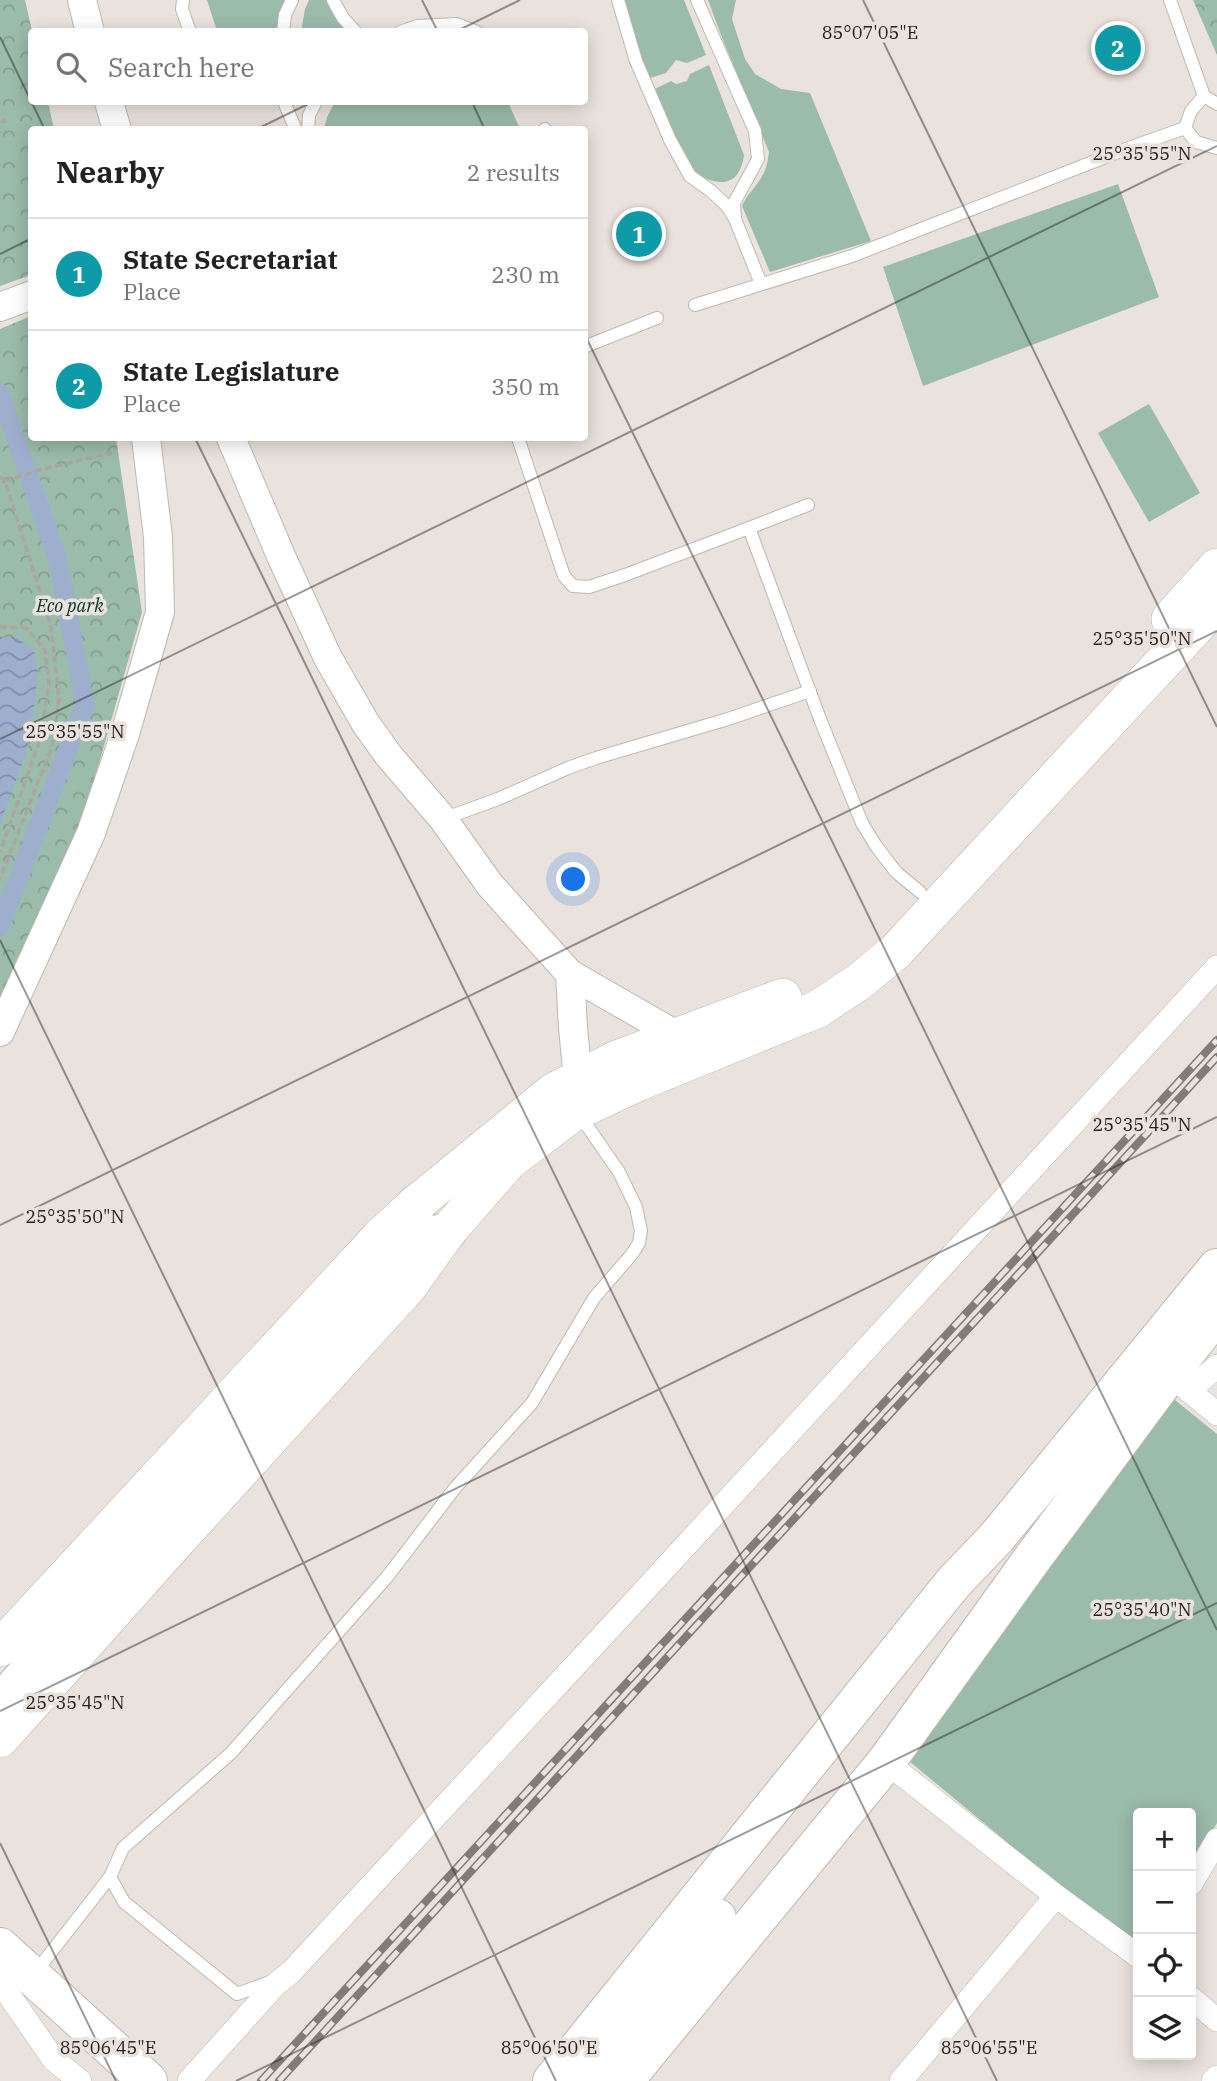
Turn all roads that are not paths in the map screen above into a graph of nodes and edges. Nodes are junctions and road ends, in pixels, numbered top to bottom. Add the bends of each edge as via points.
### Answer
1 (82, 0) edge
2 (183, 0) edge
3 (292, 0) edge
4 (332, 0) edge
5 (618, 0) edge
6 (697, 0) edge
7 (1170, 0) edge
8 (89, 28) edge
9 (189, 28) edge
10 (283, 28) edge
11 (352, 28) edge
12 (411, 28) edge
13 (467, 28) edge
14 (1204, 96) junction
15 (1217, 104) edge
16 (111, 105) edge
17 (285, 105) edge
18 (314, 105) edge
19 (116, 126) edge
20 (294, 126) edge
21 (308, 126) edge
22 (1185, 128) junction
23 (1217, 148) edge
24 (736, 219) junction
25 (761, 285) junction
26 (28, 296) edge
27 (695, 305) dead end
28 (0, 307) edge
29 (657, 318) dead end
30 (588, 345) edge
31 (146, 441) edge
32 (232, 441) edge
33 (519, 441) edge
34 (808, 505) dead end
35 (749, 527) junction
36 (1217, 568) edge
37 (1217, 604) edge
38 (810, 691) junction
39 (443, 819) junction
40 (920, 892) junction
41 (1217, 967) edge
42 (570, 974) junction
43 (0, 1032) edge
44 (678, 1036) junction
45 (578, 1095) junction
46 (416, 1204) junction
47 (448, 1231) junction
48 (399, 1253) junction
49 (1217, 1268) edge
50 (1217, 1313) edge
51 (1217, 1366) edge
52 (1179, 1383) junction
53 (1217, 1414) edge
54 (997, 1538) junction
55 (1030, 1562) junction
56 (977, 1590) junction
57 (0, 1648) edge
58 (0, 1704) edge
59 (0, 1738) edge
60 (886, 1762) junction
61 (1217, 1840) edge
62 (1196, 1876) edge
63 (110, 1877) junction
64 (1056, 1896) junction
65 (0, 1947) edge
66 (1133, 1952) edge
67 (34, 1974) dead end
68 (0, 1982) edge
69 (275, 1985) junction
70 (1196, 2002) edge
71 (1217, 2020) edge
72 (1217, 2077) edge
73 (80, 2081) edge
74 (148, 2081) edge
75 (189, 2081) edge
76 (552, 2081) edge
77 (588, 2081) edge
78 (624, 2081) edge
79 (901, 2081) edge
80 (1213, 2081) edge

1 - 8 street
2 - 9 lane
3 - 10 lane
4 - 11 lane
5 - 24 lane via 636,61 674,149 690,176
6 - 24 lane via 755,131 758,159 734,203
7 - 14 lane
12 - 13 lane via 457,24
14 - 15 lane
14 - 22 lane via 1191,111
16 - 19 street
17 - 20 lane
18 - 21 lane
22 - 23 lane via 1196,142
22 - 25 lane via 852,256
24 - 25 lane
25 - 27 lane
26 - 28 street
29 - 30 lane
31 - 43 street via 158,537 160,612 91,833
32 - 39 street via 328,658 366,724
33 - 35 lane via 565,576 573,586 589,587 625,575
34 - 35 lane
35 - 38 lane
36 - 40 main road
37 - 45 main road via 896,951 860,981 818,1009 639,1082
38 - 39 lane via 596,758
38 - 40 lane via 876,846 896,872
39 - 42 street via 490,885
40 - 44 main road via 845,965 798,992
41 - 69 street via 624,1613
42 - 44 street
42 - 45 street
44 - 45 main road via 617,1059
45 - 46 main road via 553,1092
45 - 47 main road via 508,1162
45 - 63 lane via 636,1207 639,1243 594,1298 532,1403 455,1488 387,1577 232,1753 123,1848
46 - 48 highway
46 - 57 main road via 380,1237
47 - 48 highway
47 - 59 main road via 408,1287
48 - 58 highway
49 - 54 highway
50 - 52 highway
51 - 52 street
52 - 53 street
52 - 55 highway
54 - 56 highway
54 - 76 highway via 954,1582
55 - 56 highway
55 - 60 highway
56 - 77 highway
60 - 64 street
60 - 78 highway
61 - 62 street
63 - 67 lane
63 - 69 lane via 124,1902 237,1994 270,1982
64 - 66 street
64 - 79 street
65 - 74 highway
68 - 73 street via 54,2060
69 - 75 street
70 - 71 street
72 - 80 street

